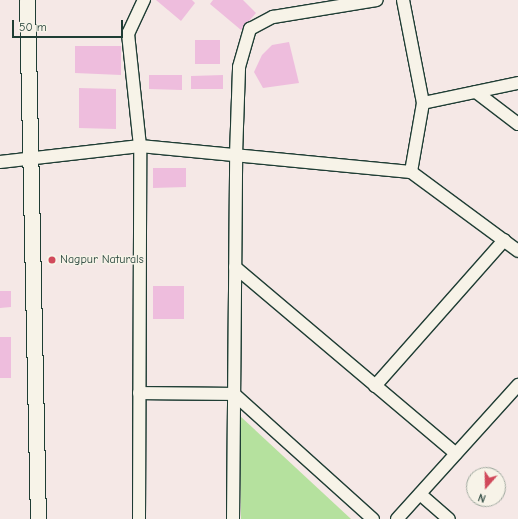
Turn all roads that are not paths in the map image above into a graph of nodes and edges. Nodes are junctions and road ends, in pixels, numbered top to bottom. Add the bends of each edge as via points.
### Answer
1 (27, 0) edge
2 (144, 0) edge
3 (377, 0) edge
4 (403, 0) edge
5 (518, 83) edge
6 (476, 92) junction
7 (423, 103) junction
8 (518, 124) edge
9 (140, 146) junction
10 (236, 155) junction
11 (30, 158) junction
12 (0, 162) edge
13 (411, 172) junction
14 (504, 240) junction
15 (518, 251) edge
16 (235, 267) junction
17 (518, 385) edge
18 (375, 386) junction
19 (139, 393) junction
20 (234, 394) junction
21 (456, 454) junction
22 (420, 494) junction
23 (38, 519) edge
24 (139, 519) edge
25 (233, 519) edge
26 (372, 519) edge
27 (397, 519) edge
28 (449, 519) edge

1 - 11 street
2 - 9 street via 128,34
3 - 10 street via 273,17 250,29 239,67
4 - 7 street
5 - 6 street
6 - 7 street
6 - 8 street
7 - 13 street
9 - 10 street
9 - 11 street
9 - 19 street
10 - 13 street
10 - 16 street
11 - 12 street
11 - 23 street
13 - 14 street
14 - 15 street
14 - 18 street
16 - 18 street
16 - 20 street
17 - 21 street
18 - 21 street
19 - 20 street
19 - 24 street
20 - 25 street
20 - 26 street
21 - 22 street
22 - 27 street
22 - 28 street

